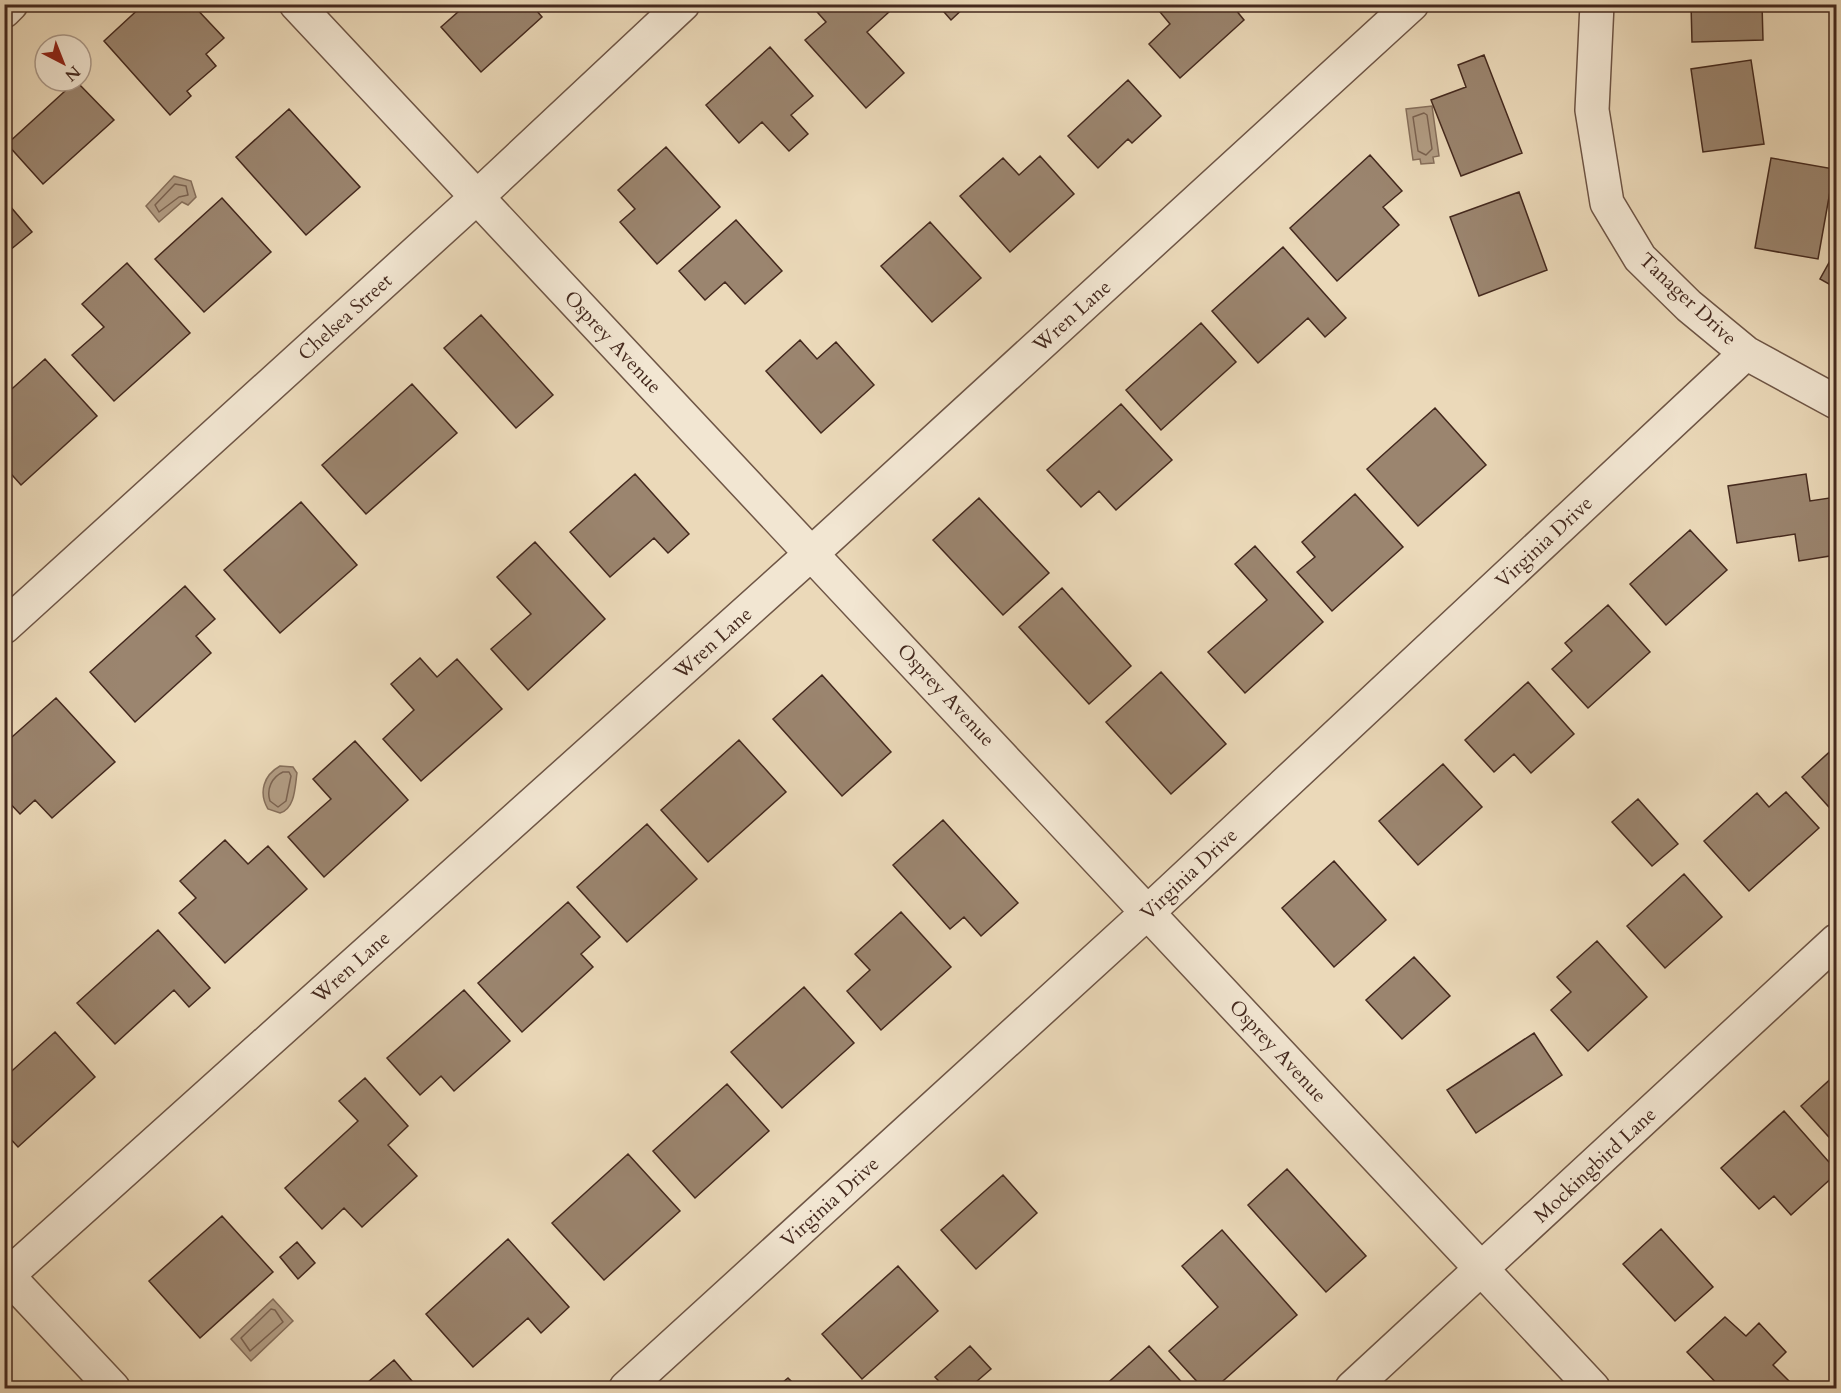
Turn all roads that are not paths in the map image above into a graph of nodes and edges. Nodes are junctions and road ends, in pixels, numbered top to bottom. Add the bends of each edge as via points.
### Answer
1 (11, 4) edge
2 (296, 4) edge
3 (682, 4) edge
4 (1412, 4) edge
5 (1597, 4) edge
6 (4, 10) edge
7 (477, 197) junction
8 (1746, 353) junction
9 (1836, 402) edge
10 (812, 553) junction
11 (4, 627) edge
12 (1149, 911) junction
13 (1836, 941) edge
14 (1481, 1270) junction
15 (6, 1274) edge
16 (113, 1389) edge
17 (626, 1389) edge
18 (1352, 1389) edge
19 (1593, 1389) edge

1 - 6 street
2 - 7 street, Osprey Avenue
3 - 7 street, Chelsea Street
4 - 10 street, Wren Lane
5 - 8 street, Tanager Drive via 1592,110 1607,203 1640,258 1689,306
7 - 10 street, Osprey Avenue
7 - 11 street, Chelsea Street
8 - 9 street, Tanager Drive
8 - 12 street, Virginia Drive
10 - 12 street, Osprey Avenue
10 - 15 street, Wren Lane
12 - 14 street, Osprey Avenue
12 - 17 street, Virginia Drive
13 - 14 street, Mockingbird Lane
14 - 18 street, Mockingbird Lane
14 - 19 street, Osprey Avenue
15 - 16 street

